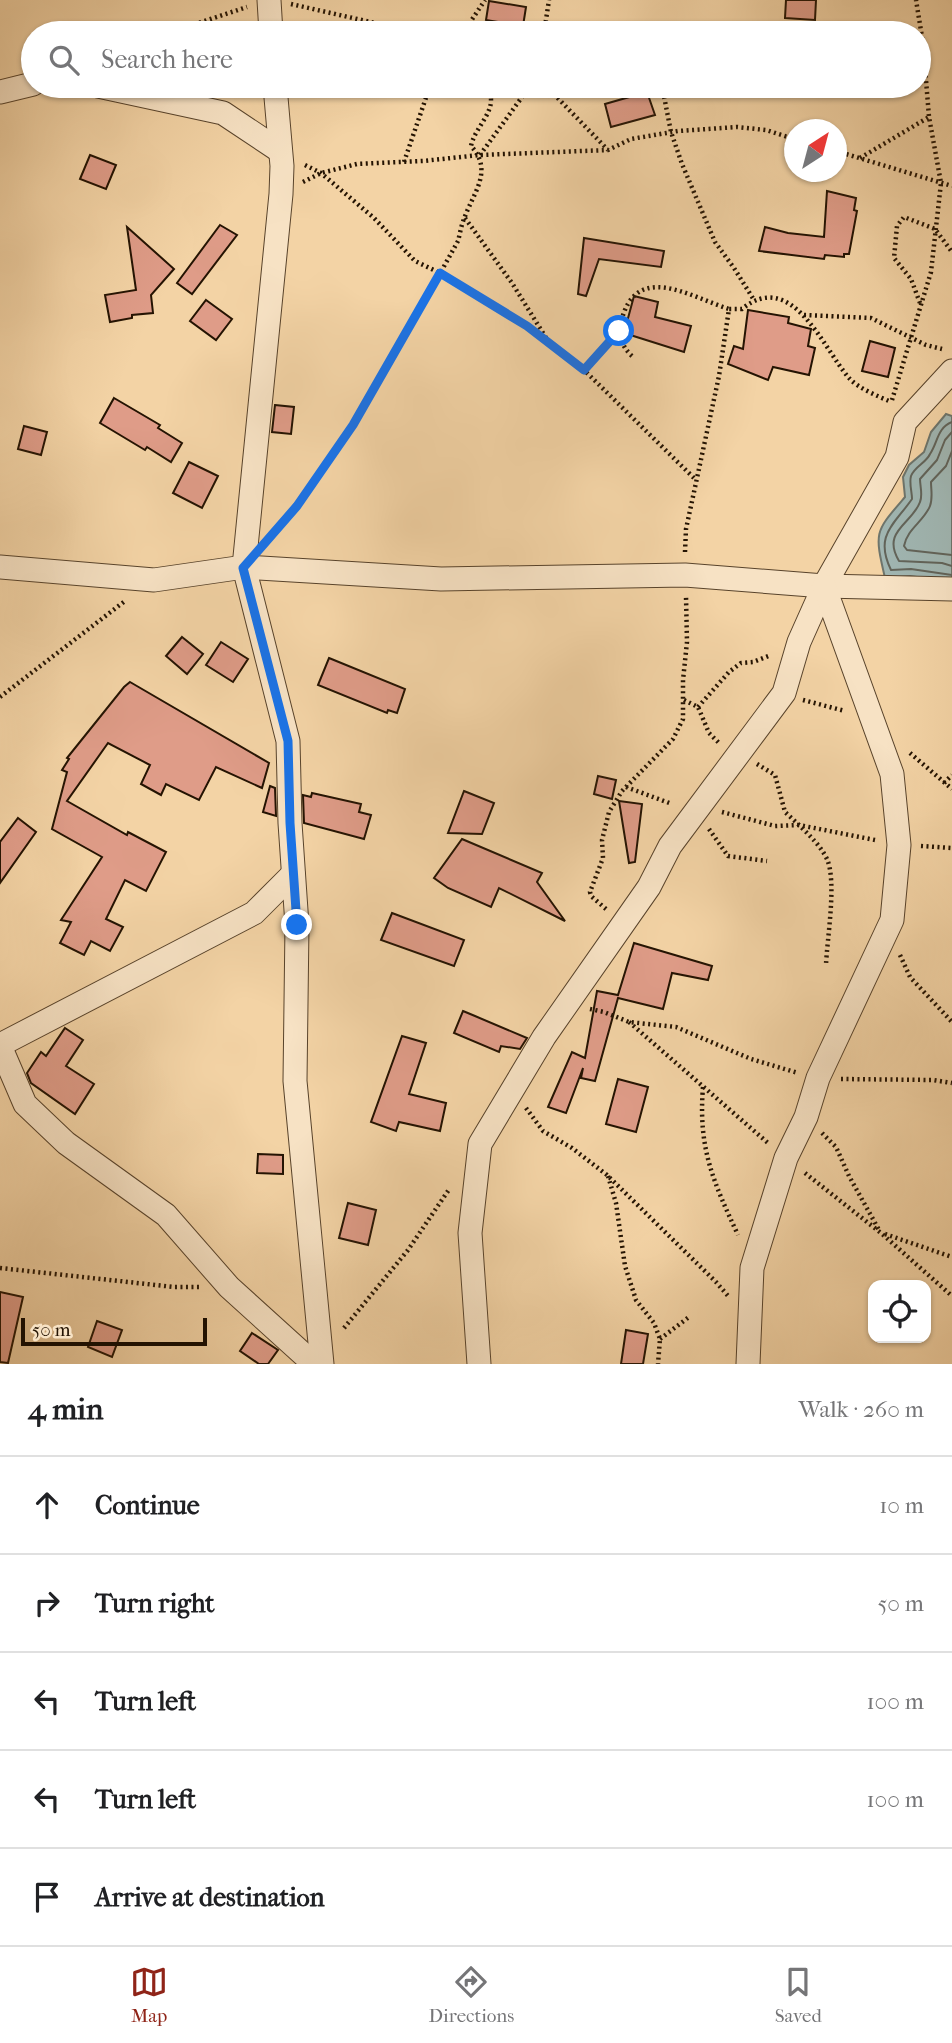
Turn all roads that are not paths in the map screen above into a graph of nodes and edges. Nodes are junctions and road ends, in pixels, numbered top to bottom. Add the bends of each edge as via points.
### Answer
1 (269, 2) edge
2 (270, 21) edge
3 (21, 87) edge
4 (0, 92) edge
5 (154, 98) edge
6 (276, 98) edge
7 (280, 151) junction
8 (952, 371) edge
9 (0, 567) edge
10 (243, 568) junction
11 (824, 586) junction
12 (952, 589) edge
13 (293, 874) junction
14 (0, 1046) edge
15 (314, 1364) edge
16 (322, 1364) edge
17 (479, 1364) edge
18 (748, 1364) edge

1 - 2 street
3 - 4 street
5 - 7 street via 223,113
6 - 7 street
7 - 10 street via 281,194
8 - 11 street via 905,422 897,457
9 - 10 street via 153,580
10 - 11 street via 441,579 685,575
10 - 13 street via 288,741
11 - 12 street
11 - 17 street via 799,642 784,693 670,846 649,887 566,1005 480,1144 470,1233
11 - 18 street via 892,774 899,845 892,920 786,1158 752,1268
13 - 14 street via 254,913
13 - 16 street via 297,925 295,1081
14 - 15 street via 25,1104 66,1143 166,1215 229,1287

